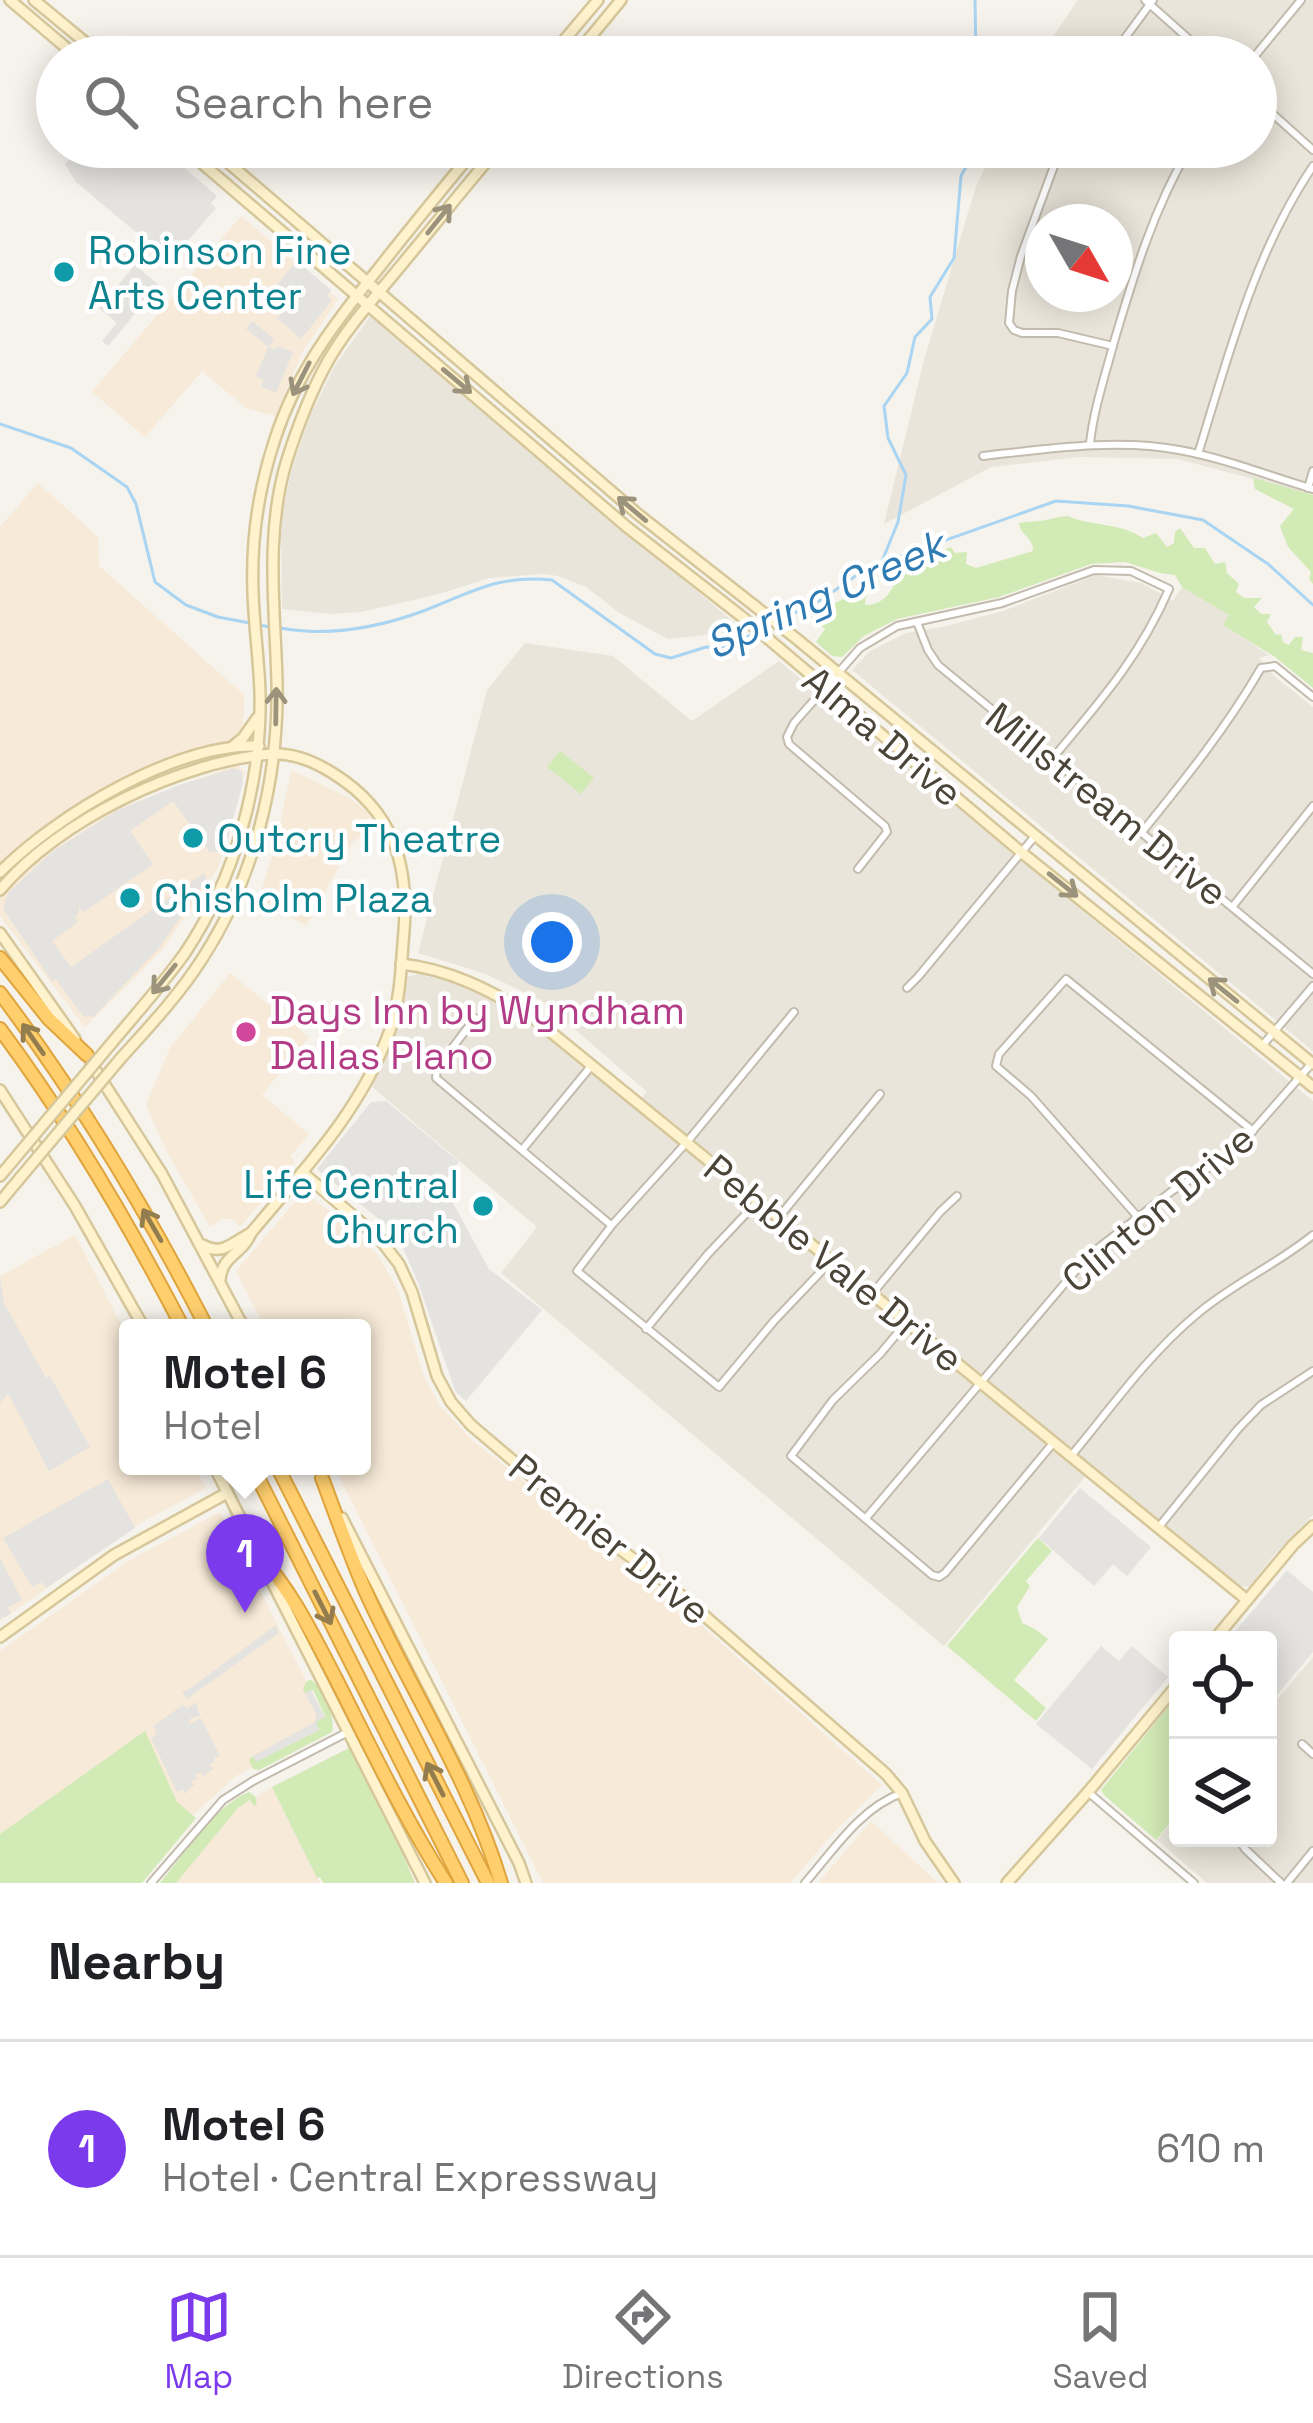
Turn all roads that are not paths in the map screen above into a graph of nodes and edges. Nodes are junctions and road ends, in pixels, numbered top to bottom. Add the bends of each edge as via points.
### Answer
1 (10, 0) edge
2 (34, 0) edge
3 (598, 0) edge
4 (621, 0) edge
5 (1301, 0) edge
6 (1149, 1) edge
7 (52, 36) edge
8 (78, 36) edge
9 (568, 36) edge
10 (591, 36) edge
11 (1126, 36) edge
12 (1186, 36) edge
13 (1271, 36) edge
14 (1277, 118) edge
15 (1313, 150) edge
16 (1313, 166) edge
17 (208, 168) edge
18 (235, 168) edge
19 (460, 168) edge
20 (482, 168) edge
21 (1053, 168) edge
22 (1179, 168) edge
23 (256, 186) junction
24 (245, 200) junction
25 (369, 280) junction
26 (380, 291) junction
27 (356, 295) junction
28 (368, 305) junction
29 (1113, 346) junction
30 (520, 412) junction
31 (510, 426) junction
32 (1090, 445) junction
33 (1198, 454) junction
34 (983, 456) dead end
35 (1313, 471) edge
36 (1311, 488) edge
37 (257, 523) junction
38 (274, 526) junction
39 (680, 548) junction
40 (670, 561) junction
41 (917, 622) junction
42 (836, 673) junction
43 (825, 687) junction
44 (1313, 697) edge
45 (259, 714) junction
46 (258, 745) junction
47 (231, 748) junction
48 (274, 754) junction
49 (256, 758) junction
50 (1051, 760) junction
51 (151, 779) junction
52 (1313, 806) edge
53 (1142, 833) junction
54 (1034, 836) junction
55 (44, 842) junction
56 (1022, 852) junction
57 (858, 869) dead end
58 (0, 872) edge
59 (0, 890) edge
60 (1232, 907) junction
61 (0, 933) edge
62 (0, 958) edge
63 (401, 964) junction
64 (1313, 974) edge
65 (1313, 986) edge
66 (907, 988) dead end
67 (0, 993) edge
68 (794, 1012) dead end
69 (475, 1018) dead end
70 (0, 1029) edge
71 (1274, 1032) junction
72 (1262, 1046) junction
73 (87, 1055) junction
74 (1312, 1064) edge
75 (592, 1065) junction
76 (1300, 1077) junction
77 (1313, 1088) edge
78 (0, 1090) edge
79 (880, 1094) dead end
80 (1254, 1132) junction
81 (687, 1142) junction
82 (522, 1150) junction
83 (302, 1172) junction
84 (0, 1176) edge
85 (957, 1196) dead end
86 (758, 1201) junction
87 (0, 1202) edge
88 (1137, 1216) junction
89 (778, 1217) junction
90 (612, 1225) junction
91 (251, 1233) junction
92 (1313, 1235) edge
93 (200, 1242) junction
94 (831, 1261) junction
95 (220, 1280) junction
96 (872, 1294) junction
97 (139, 1319) edge
98 (177, 1319) edge
99 (202, 1319) edge
100 (240, 1319) edge
101 (906, 1323) junction
102 (646, 1329) junction
103 (1313, 1371) edge
104 (981, 1384) junction
105 (1054, 1442) junction
106 (1071, 1456) junction
107 (218, 1475) edge
108 (257, 1475) edge
109 (282, 1475) edge
110 (319, 1475) edge
111 (320, 1475) edge
112 (227, 1493) junction
113 (866, 1518) junction
114 (1313, 1526) edge
115 (1157, 1528) junction
116 (258, 1554) junction
117 (1246, 1600) junction
118 (1221, 1631) edge
119 (0, 1637) edge
120 (1169, 1695) edge
121 (348, 1732) junction
122 (1302, 1744) dead end
123 (1313, 1754) edge
124 (1088, 1792) junction
125 (902, 1793) junction
126 (1244, 1847) edge
127 (1313, 1851) edge
128 (152, 1883) edge
129 (424, 1883) edge
130 (446, 1883) edge
131 (462, 1883) edge
132 (488, 1883) edge
133 (501, 1883) edge
134 (526, 1883) edge
135 (805, 1883) edge
136 (954, 1883) edge
137 (1006, 1883) edge
138 (1193, 1883) edge
139 (1284, 1883) edge

1 - 7 main road
2 - 8 main road
3 - 9 main road
4 - 10 main road
5 - 13 street
6 - 11 street
6 - 12 street
14 - 15 street
16 - 33 street via 1248,290
17 - 24 main road, Alma Drive
18 - 23 main road, Alma Drive
19 - 25 main road
26 -> 20 main road
21 - 29 street via 1016,273 1010,323
22 - 29 street via 1144,244
23 - 24 main road
23 - 25 main road, Alma Drive
24 - 27 main road, Alma Drive
25 - 26 main road, Alma Drive
25 - 27 main road
26 - 28 main road
26 - 30 main road, Alma Drive
27 - 28 main road, Alma Drive
27 -> 37 main road via 286,410
28 -> 31 main road, Alma Drive
28 - 38 main road via 308,404
29 - 32 street
30 - 31 main road
39 -> 30 main road, Alma Drive
31 - 40 main road, Alma Drive
32 - 33 street
32 - 34 street
33 - 36 street
35 - 36 street
37 - 38 main road
37 - 45 main road
48 -> 38 main road
39 - 40 main road
39 - 42 main road, Alma Drive
40 - 43 main road, Alma Drive
41 - 42 street via 879,634
41 - 50 street, Millstream Drive via 938,665
41 - 50 street via 1002,604 1094,570 1131,571 1168,589 1134,657
42 - 43 street
42 - 54 main road, Alma Drive
43 - 56 main road, Alma Drive
43 - 57 street via 787,737 886,826
44 - 53 street via 1274,666 1261,668
45 - 46 main road
45 - 47 main road
46 - 47 main road
46 - 48 main road
46 - 49 main road
47 - 51 main road via 186,759
48 - 49 main road
48 - 63 main road via 341,778 388,829 406,891
48 - 87 main road, bridge via 254,846 226,916 184,984
49 - 51 main road
49 -> 84 main road, bridge via 235,851 184,954
50 - 53 street, Millstream Drive
51 - 55 main road
52 - 60 street
53 - 60 street, Millstream Drive
54 - 56 street
71 -> 54 main road, Alma Drive
55 - 58 main road
55 - 59 main road
56 - 66 street
56 -> 72 main road, Alma Drive
60 - 64 street, Millstream Drive
61 - 73 main road
62 - 73 highway
63 - 75 main road, Pebble Vale Drive via 489,991
63 - 83 main road via 394,1016 368,1081
65 - 71 street
99 -> 67 highway via 114,1160
68 - 81 street
69 - 82 street via 436,1078
70 - 98 highway via 94,1169
71 - 72 street
71 - 74 main road, Alma Drive
72 - 76 main road, Alma Drive
73 - 93 main road
74 - 76 street, Clinton Drive
75 - 81 main road, Pebble Vale Drive
75 - 82 street
76 - 77 main road, Alma Drive
76 - 80 street, Clinton Drive
78 - 97 main road
79 - 89 street
80 - 88 street, Clinton Drive
80 - 88 street via 1066,979 996,1066
81 - 86 main road, Pebble Vale Drive
81 - 90 street
82 - 90 street
83 - 91 main road
83 - 125 main road, Premier Drive via 399,1264 437,1376 471,1425 668,1582
85 - 96 street
86 - 89 main road, Pebble Vale Drive
86 - 102 street
88 - 104 street, Clinton Drive via 1059,1287
89 - 94 main road, Pebble Vale Drive
90 - 102 street via 577,1271
91 - 93 main road via 223,1250
91 - 95 main road via 224,1262
92 - 106 street via 1182,1327
93 - 95 main road
94 - 96 main road, Pebble Vale Drive
94 - 102 street via 718,1387
95 - 100 main road
96 - 101 main road, Pebble Vale Drive
101 - 104 main road, Pebble Vale Drive
101 - 113 street via 791,1456
103 - 115 street via 1261,1405
104 - 105 main road, Pebble Vale Drive
104 - 113 street, Clinton Drive
105 - 106 main road, Pebble Vale Drive
105 - 113 street via 939,1577
106 - 115 main road, Pebble Vale Drive
107 - 112 main road
108 -> 131 highway
132 -> 109 highway
110 - 133 highway
111 - 134 main road
112 - 116 main road
112 - 119 main road via 114,1555
114 - 117 main road
115 - 117 main road, Pebble Vale Drive
116 - 121 main road
116 - 130 highway via 302,1614
117 - 118 main road
120 - 124 main road
121 - 128 street via 223,1800
121 - 129 main road
122 - 123 street
124 - 137 main road
124 - 138 street
125 - 135 street via 863,1816
125 - 136 main road, Premier Drive
126 - 139 street
127 - 139 street

